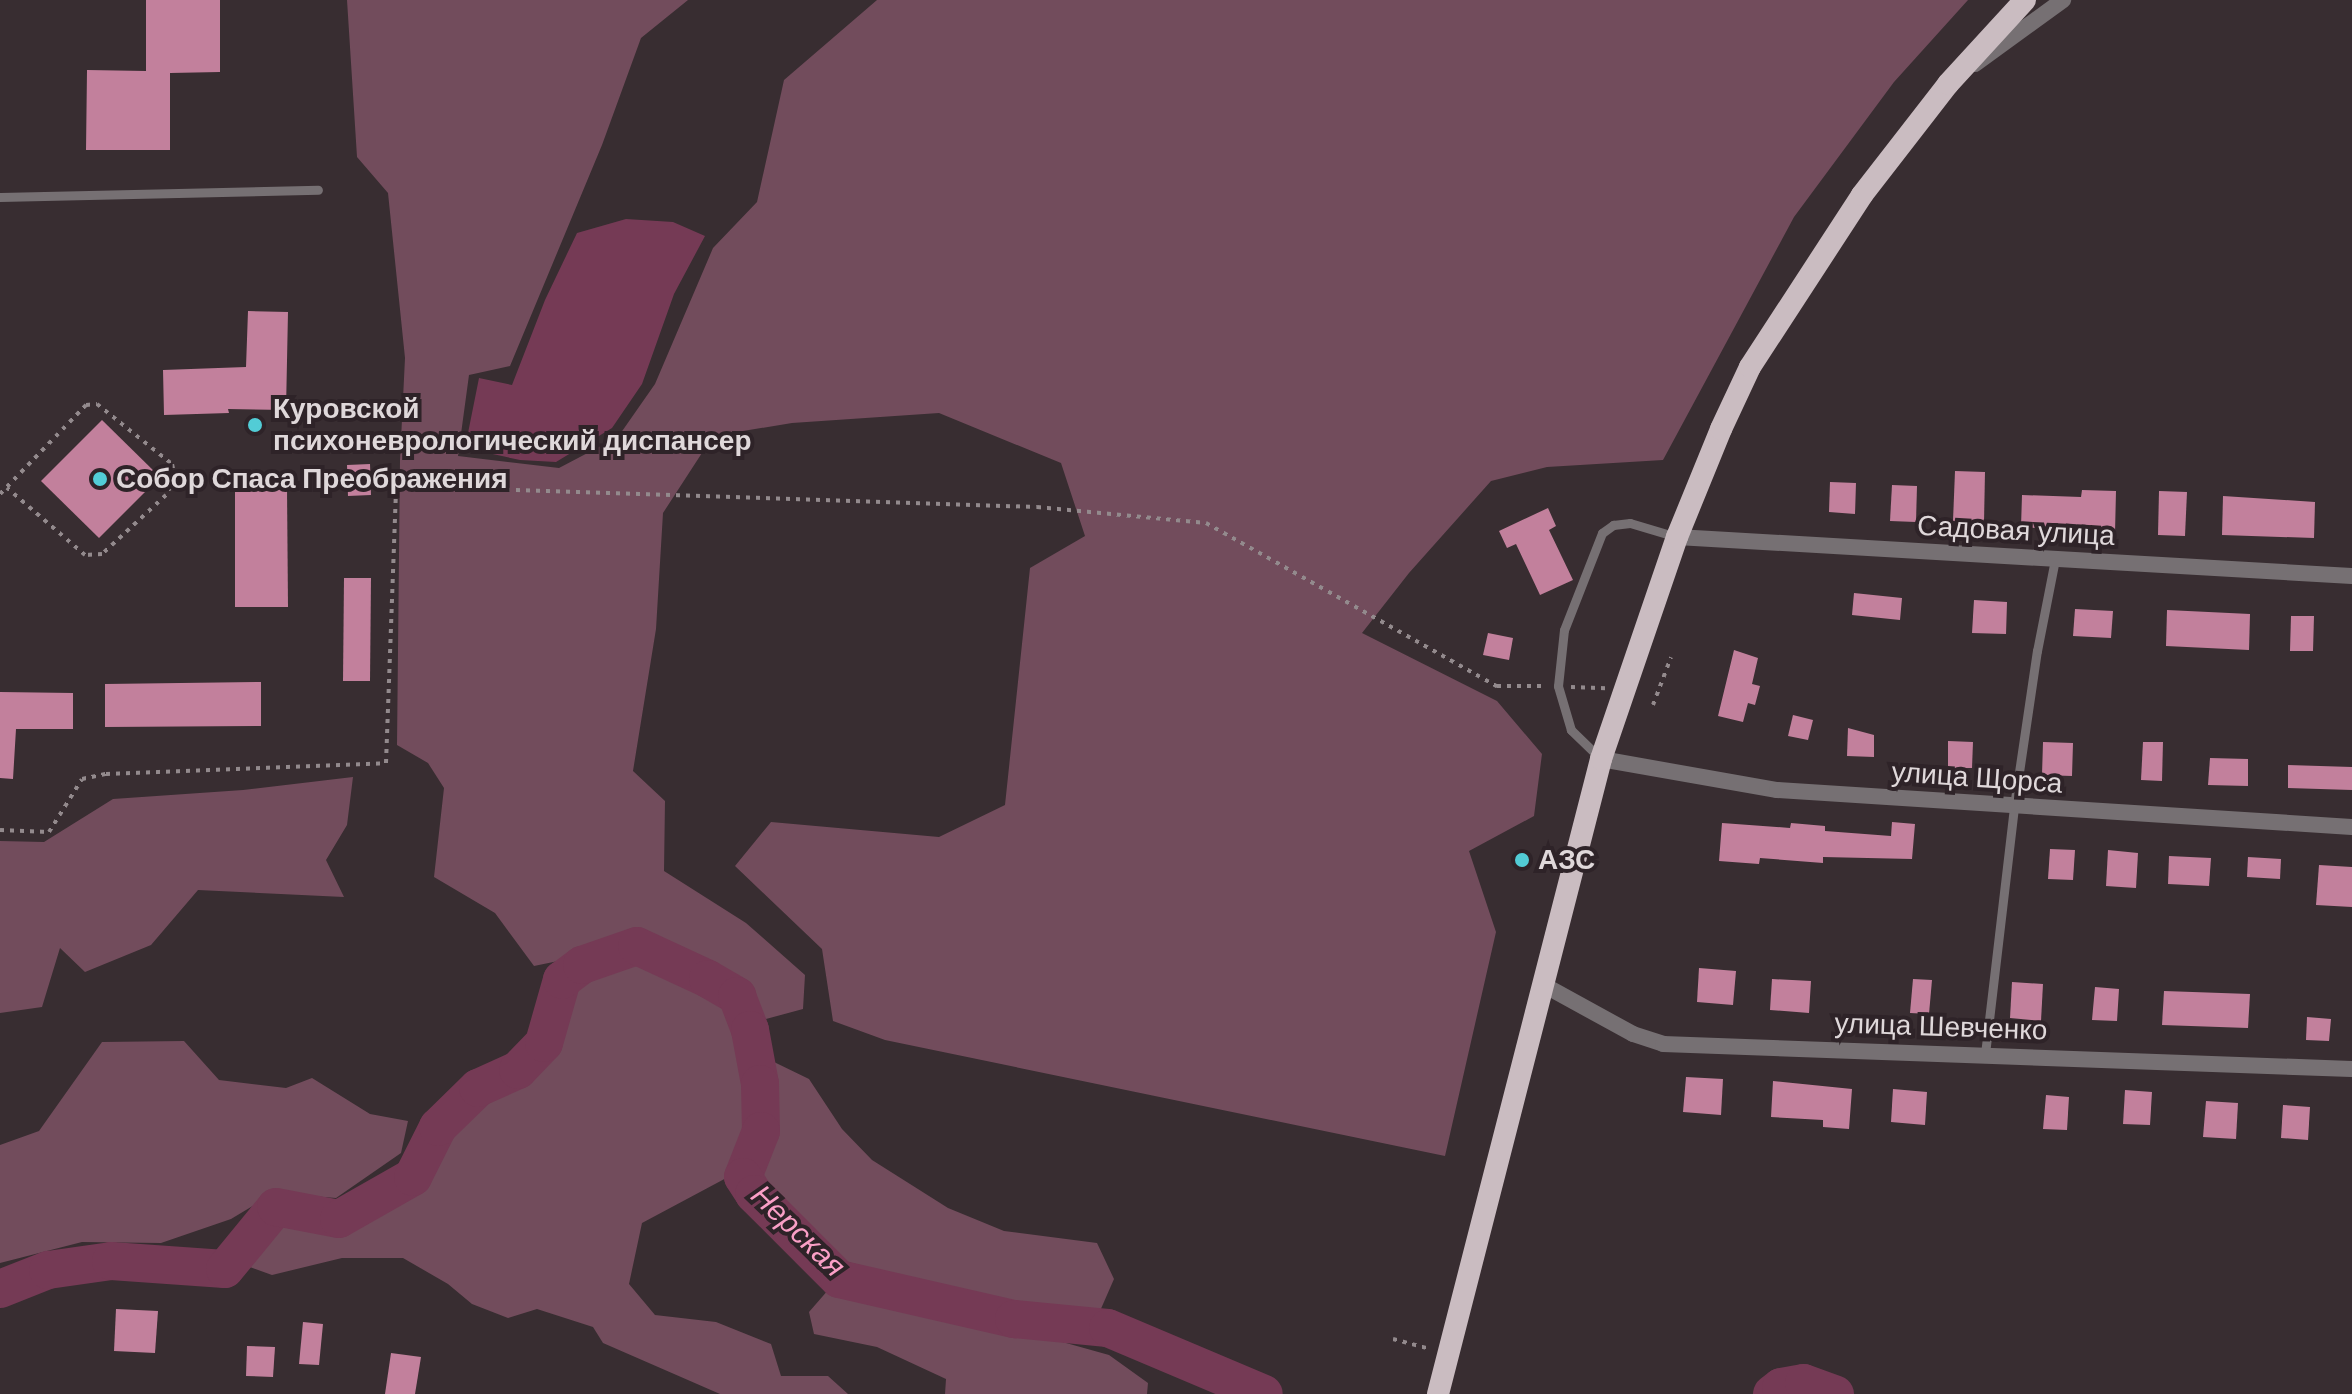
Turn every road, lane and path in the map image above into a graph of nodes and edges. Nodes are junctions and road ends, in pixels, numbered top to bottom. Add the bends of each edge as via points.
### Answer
1 (2025, 0) edge
2 (2063, 0) edge
3 (1948, 84) junction
4 (318, 190) dead end
5 (0, 197) edge
6 (7, 488) junction
7 (0, 494) edge
8 (1677, 537) junction
9 (2055, 559) junction
10 (2352, 576) edge
11 (1671, 657) dead end
12 (1558, 686) junction
13 (1606, 688) dead end
14 (1653, 705) dead end
15 (1601, 759) junction
16 (2014, 806) junction
17 (2352, 827) edge
18 (0, 830) edge
19 (1542, 984) junction
20 (1985, 1054) junction
21 (2352, 1069) edge
22 (1393, 1339) dead end
23 (1448, 1354) junction
24 (1438, 1394) edge

1 - 3 highway
2 - 3 street
3 - 8 highway via 1853,208 1750,367
4 - 5 lane
6 - 6 path via 85,555 102,554 166,495 175,478 172,464 97,404 86,405
6 - 7 path
8 - 9 street, Садовая улица
8 - 12 lane via 1630,523 1602,533 1564,630
8 - 15 highway
9 - 10 street, Садовая улица
9 - 16 lane
11 - 14 path
12 - 13 path
12 - 15 lane via 1571,730
12 - 18 path via 1497,686 1206,523 1037,507 396,486 386,763 106,774 82,779 49,832
15 - 16 street, улица Щорса via 1777,790
15 - 19 highway
16 - 17 street, улица Щорса
16 - 20 lane
19 - 20 street, улица Шевченко via 1633,1034 1663,1044
19 - 23 highway
20 - 21 street, улица Шевченко
22 - 23 path
23 - 24 highway

